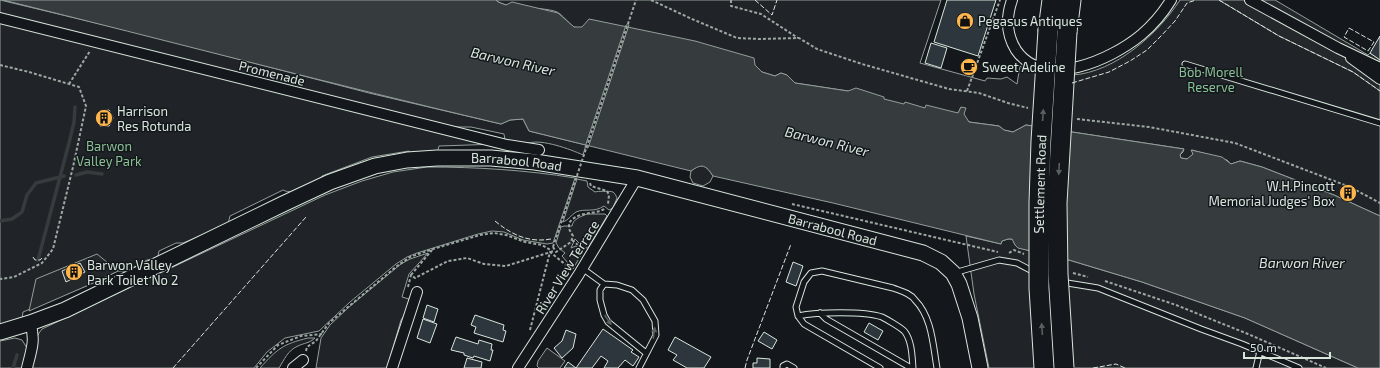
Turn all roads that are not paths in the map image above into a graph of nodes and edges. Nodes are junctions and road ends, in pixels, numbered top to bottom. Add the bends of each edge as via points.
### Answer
1 (1012, 0) edge
2 (1052, 0) edge
3 (1071, 0) edge
4 (1171, 0) edge
5 (1250, 0) edge
6 (0, 18) edge
7 (1058, 31) junction
8 (1338, 48) junction
9 (1185, 64) dead end
10 (1380, 68) edge
11 (1380, 79) edge
12 (1380, 124) edge
13 (539, 150) dead end
14 (637, 178) junction
15 (580, 271) junction
16 (953, 273) junction
17 (604, 284) junction
18 (417, 292) road end
19 (820, 313) junction
20 (798, 316) junction
21 (30, 323) junction
22 (0, 332) edge
23 (1260, 351) junction
24 (646, 353) junction
25 (302, 360) road end
26 (27, 368) edge
27 (293, 368) edge
28 (392, 368) edge
29 (518, 368) edge
30 (639, 368) edge
31 (783, 368) edge
32 (794, 368) edge
33 (880, 368) edge
34 (912, 368) edge
35 (937, 368) edge
36 (980, 368) edge
37 (1044, 368) edge
38 (1064, 368) edge
39 (1256, 368) edge
40 (1299, 368) edge

1 - 4 street via 1008,26 1010,39 1015,48 1022,57 1035,66 1053,70 1087,65 1123,48 1147,29
2 - 7 highway, Settlement Road
3 - 7 highway, Settlement Road
5 - 8 street
6 - 13 street, Promenade via 507,145
37 -> 7 highway, Settlement Road, bridge via 1039,288 1041,141
7 -> 38 highway, Settlement Road, bridge via 1058,274
8 - 10 street
8 - 11 street
9 - 12 lane
14 - 15 street, River View Terrace
14 - 16 street, Barrabool Road via 923,253 941,262
14 - 21 street, Barrabool Road via 535,162 491,158 407,160 375,166 317,188 65,310
15 - 17 lane
15 - 29 street, River View Terrace
16 - 23 lane via 999,260 1017,263 1049,280 1098,288
16 - 36 street, Barrabool Road via 960,284 970,318
17 -> 24 lane via 600,290 600,300 608,322
24 -> 17 lane via 656,335 655,321 643,300 632,290
18 - 28 street
19 - 20 lane
19 - 34 lane via 826,319
19 - 34 lane via 882,317 904,332 910,343
20 - 33 lane via 804,324
20 - 35 lane via 796,307 804,282 811,273 822,271 904,292 915,299 923,311 930,330
21 - 22 street, Barrabool Road
21 - 26 street via 34,340
23 - 39 lane
23 - 40 lane
24 - 30 lane
25 - 27 street
31 - 32 lane via 787,364

